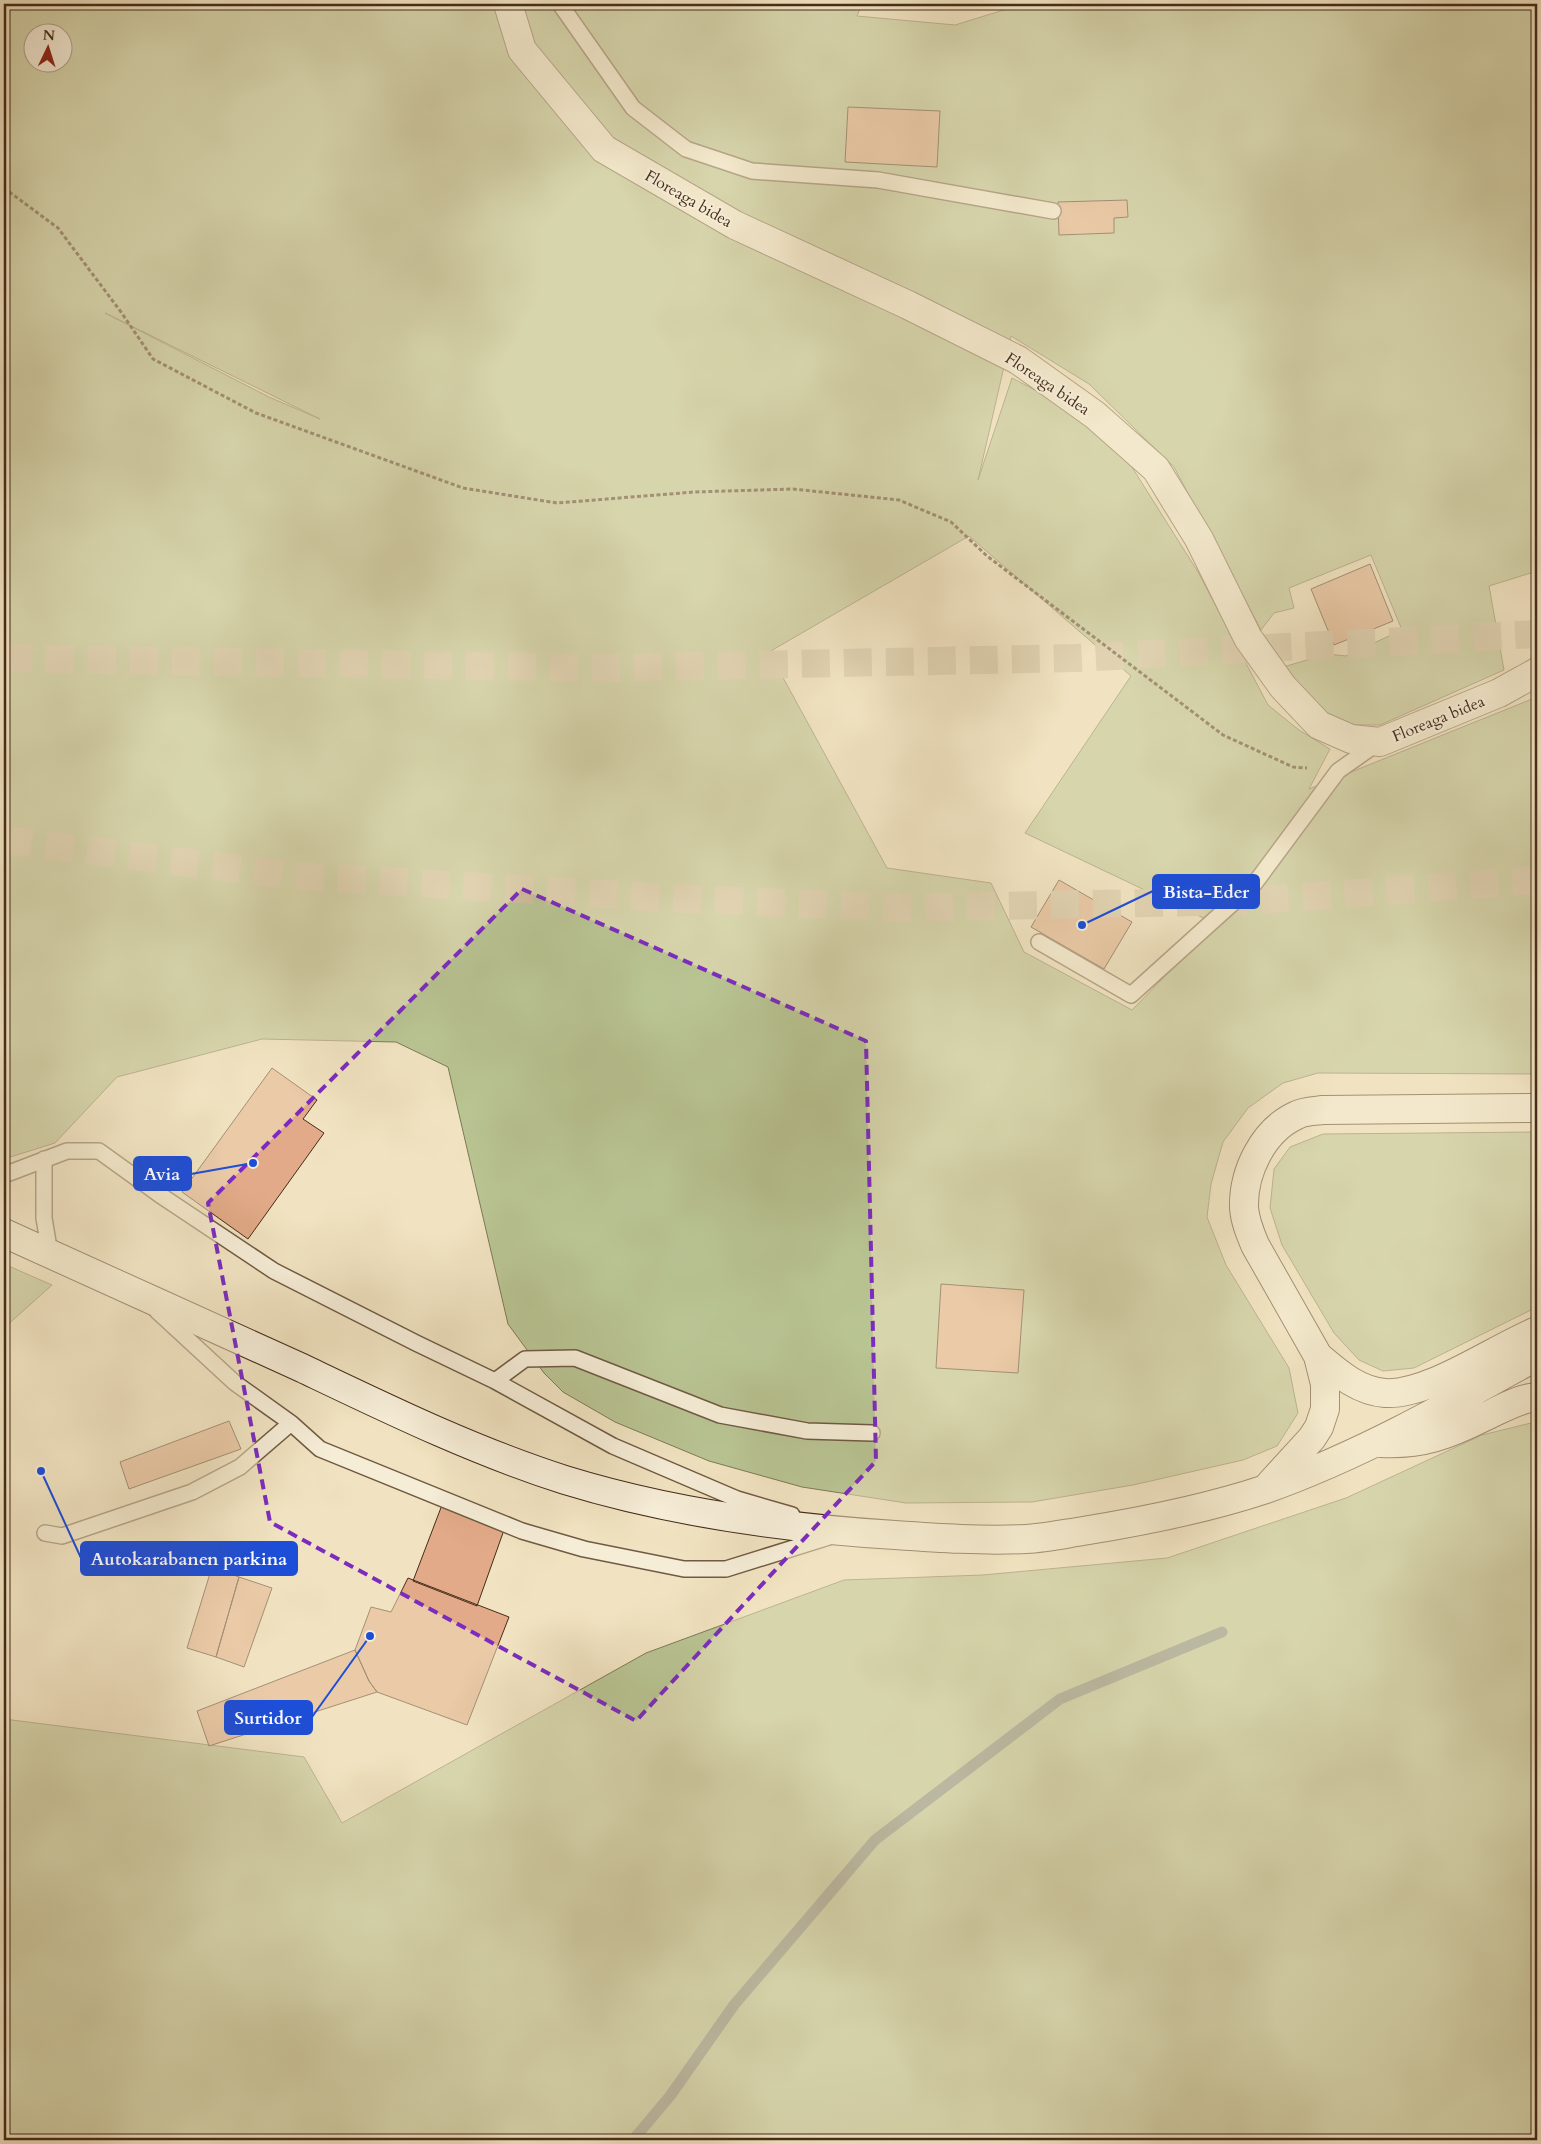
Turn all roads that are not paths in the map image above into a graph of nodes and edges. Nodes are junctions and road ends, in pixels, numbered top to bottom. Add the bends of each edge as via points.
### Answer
1 (508, 4) edge
2 (560, 4) edge
3 (1052, 211) dead end
4 (1537, 672) edge
5 (1380, 742) junction
6 (1039, 942) dead end
7 (1537, 1108) edge
8 (44, 1159) junction
9 (4, 1175) edge
10 (4, 1233) edge
11 (50, 1254) junction
12 (138, 1292) junction
13 (1537, 1331) edge
14 (1318, 1356) junction
15 (1537, 1356) edge
16 (496, 1381) junction
17 (1537, 1397) edge
18 (291, 1423) junction
19 (872, 1433) dead end
20 (1375, 1443) junction
21 (1266, 1488) junction
22 (846, 1532) junction
23 (45, 1533) dead end

1 - 5 main road, Floreaga bidea via 522,50 604,149 734,225 1018,360 1095,415 1156,469 1199,539 1248,638 1283,687 1319,725 1351,739
2 - 3 lane via 633,108 686,149 752,171 878,180
4 - 5 main road, Floreaga bidea via 1499,693
5 - 6 lane via 1338,771 1255,883 1130,995
7 - 14 main road via 1323,1110 1297,1114 1266,1139 1249,1170 1244,1209 1248,1227
8 - 9 lane
8 - 11 lane via 44,1218
8 - 16 lane via 67,1151 99,1151 274,1271
10 - 11 main road
11 - 12 main road
12 - 18 lane via 235,1383
12 - 22 main road via 495,1455 568,1480 711,1514
13 - 14 main road via 1426,1386 1403,1392 1385,1393 1364,1388 1344,1378
14 - 21 main road via 1325,1384 1325,1408 1319,1427
15 - 20 main road
16 - 19 lane via 525,1359 575,1358 720,1416 807,1431
16 - 22 lane via 622,1450 737,1499
17 - 20 main road via 1507,1406 1429,1440 1406,1444
18 - 22 lane via 320,1449 522,1531 584,1549 684,1569 726,1570
18 - 23 lane via 240,1467 192,1492 62,1536
20 - 21 main road
21 - 22 main road via 1212,1505 1136,1522 1028,1539

